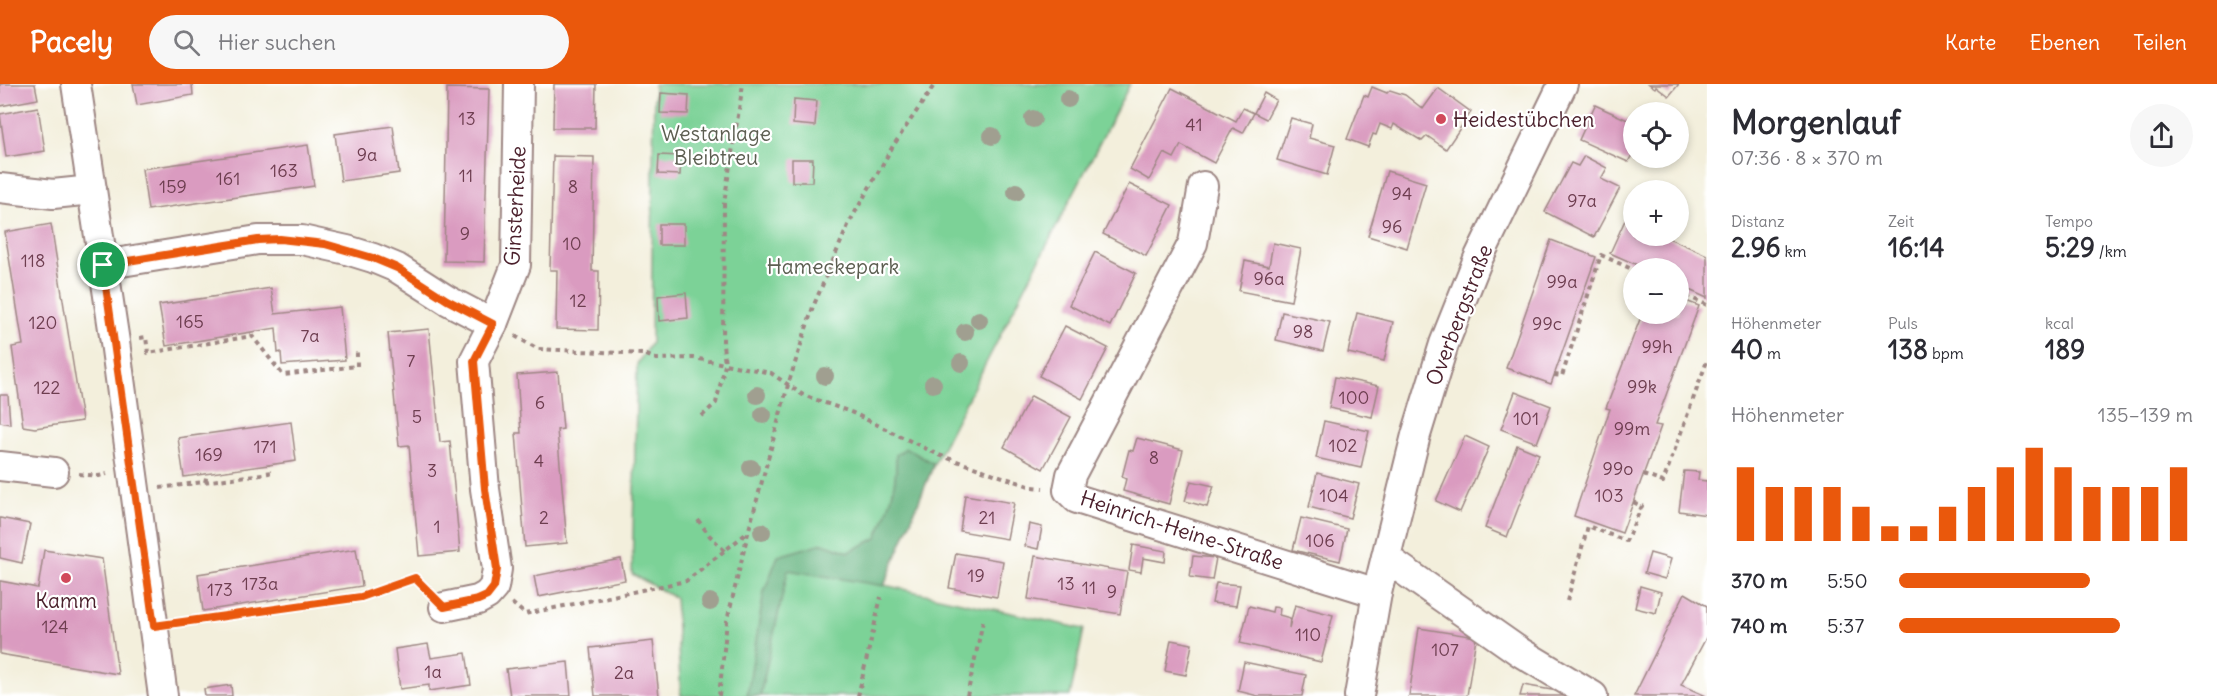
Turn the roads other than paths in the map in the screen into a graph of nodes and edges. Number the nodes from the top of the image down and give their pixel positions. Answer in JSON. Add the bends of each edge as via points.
{"nodes":[{"id":1,"x":76,"y":84,"type":"edge"},
{"id":2,"x":519,"y":84,"type":"edge"},
{"id":3,"x":1563,"y":84,"type":"edge"},
{"id":4,"x":1203,"y":186,"type":"dead end"},
{"id":5,"x":0,"y":188,"type":"edge"},
{"id":6,"x":92,"y":190,"type":"junction"},
{"id":7,"x":103,"y":265,"type":"junction"},
{"id":8,"x":493,"y":324,"type":"junction"},
{"id":9,"x":0,"y":466,"type":"edge"},
{"id":10,"x":54,"y":472,"type":"road end"},
{"id":11,"x":1386,"y":558,"type":"junction"},
{"id":12,"x":1377,"y":593,"type":"junction"},
{"id":13,"x":444,"y":607,"type":"road end"},
{"id":14,"x":163,"y":696,"type":"edge"},
{"id":15,"x":1359,"y":696,"type":"edge"},
{"id":16,"x":1593,"y":696,"type":"edge"}],
"edges":[{"from":1,"to":6,"type":"street"},
{"from":2,"to":8,"type":"street","name":"Ginsterheide","via":[[516,265]]},
{"from":3,"to":11,"type":"street","name":"Overbergstraße","via":[[1478,259],[1444,344],[1416,435]]},
{"from":4,"to":12,"type":"street","name":"Heinrich-Heine-Straße","via":[[1192,243],[1071,475],[1068,490],[1077,499]]},
{"from":5,"to":6,"type":"street","via":[[53,194]]},
{"from":6,"to":7,"type":"street"},
{"from":7,"to":8,"type":"street","via":[[258,240],[302,240],[347,250],[397,268]]},
{"from":7,"to":14,"type":"street"},
{"from":8,"to":13,"type":"street","name":"Ginsterheide","via":[[474,361],[485,489],[497,569],[494,587],[478,600]]},
{"from":9,"to":10,"type":"street"},
{"from":11,"to":12,"type":"street","name":"Overbergstraße"},
{"from":11,"to":16,"type":"street","via":[[1520,652]]},
{"from":12,"to":15,"type":"street","name":"Overbergstraße"}]}
